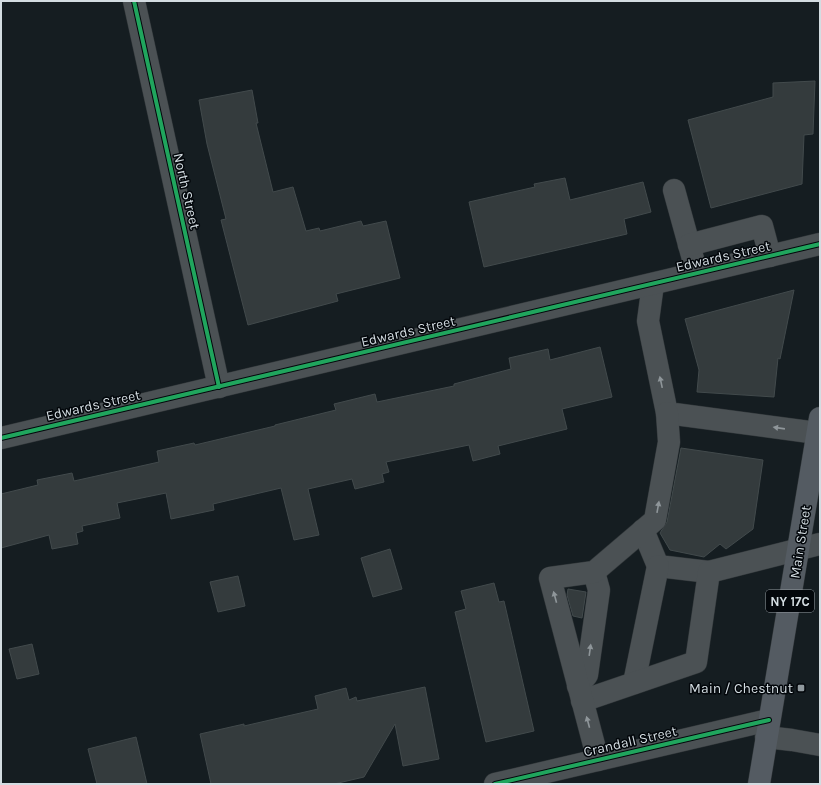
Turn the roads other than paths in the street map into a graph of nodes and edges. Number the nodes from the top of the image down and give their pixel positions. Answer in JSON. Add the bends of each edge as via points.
{"nodes":[{"id":1,"x":134,"y":1,"type":"edge"},
{"id":2,"x":674,"y":190,"type":"dead end"},
{"id":3,"x":820,"y":244,"type":"edge"},
{"id":4,"x":689,"y":245,"type":"junction"},
{"id":5,"x":770,"y":256,"type":"junction"},
{"id":6,"x":697,"y":273,"type":"junction"},
{"id":7,"x":653,"y":284,"type":"junction"},
{"id":8,"x":220,"y":387,"type":"junction"},
{"id":9,"x":667,"y":413,"type":"junction"},
{"id":10,"x":819,"y":426,"type":"edge"},
{"id":11,"x":1,"y":438,"type":"edge"},
{"id":12,"x":643,"y":530,"type":"junction"},
{"id":13,"x":820,"y":544,"type":"edge"},
{"id":14,"x":799,"y":550,"type":"junction"},
{"id":15,"x":658,"y":566,"type":"junction"},
{"id":16,"x":594,"y":572,"type":"junction"},
{"id":17,"x":709,"y":572,"type":"junction"},
{"id":18,"x":634,"y":683,"type":"junction"},
{"id":19,"x":580,"y":694,"type":"junction"},
{"id":20,"x":768,"y":728,"type":"junction"},
{"id":21,"x":820,"y":745,"type":"edge"},
{"id":22,"x":598,"y":760,"type":"junction"},
{"id":23,"x":495,"y":784,"type":"edge"},
{"id":24,"x":759,"y":784,"type":"edge"}],
"edges":[{"from":1,"to":8,"type":"street","name":"North Street"},
{"from":2,"to":4,"type":"street"},
{"from":3,"to":5,"type":"street","name":"Edwards Street"},
{"from":4,"to":5,"type":"street","via":[[762,226]]},
{"from":4,"to":6,"type":"street"},
{"from":5,"to":6,"type":"street","name":"Edwards Street"},
{"from":6,"to":7,"type":"street","name":"Edwards Street"},
{"from":7,"to":8,"type":"street","name":"Edwards Street"},
{"from":9,"to":7,"type":"street","one_way":true,"via":[[648,321]]},
{"from":8,"to":11,"type":"street","name":"Edwards Street"},
{"from":10,"to":9,"type":"street","one_way":true},
{"from":12,"to":9,"type":"street","one_way":true,"via":[[655,520],[669,442]]},
{"from":10,"to":14,"type":"main road","name":"Main Street","number":"NY 17C"},
{"from":12,"to":15,"type":"street"},
{"from":12,"to":16,"type":"street"},
{"from":13,"to":14,"type":"street"},
{"from":14,"to":17,"type":"street"},
{"from":14,"to":20,"type":"main road","name":"Main Street","number":"NY 17C"},
{"from":15,"to":17,"type":"street"},
{"from":15,"to":18,"type":"street"},
{"from":19,"to":16,"type":"street","one_way":true,"via":[[587,675],[598,590]]},
{"from":19,"to":16,"type":"street","one_way":true,"via":[[550,578]]},
{"from":17,"to":18,"type":"street","via":[[696,662]]},
{"from":18,"to":19,"type":"street"},
{"from":22,"to":19,"type":"street","one_way":true},
{"from":20,"to":21,"type":"street","name":"Crandall Street","via":[[792,740]]},
{"from":20,"to":22,"type":"street","name":"Crandall Street"},
{"from":20,"to":24,"type":"main road","name":"Main Street","number":"NY 17C"},
{"from":22,"to":23,"type":"street","name":"Crandall Street"}]}
